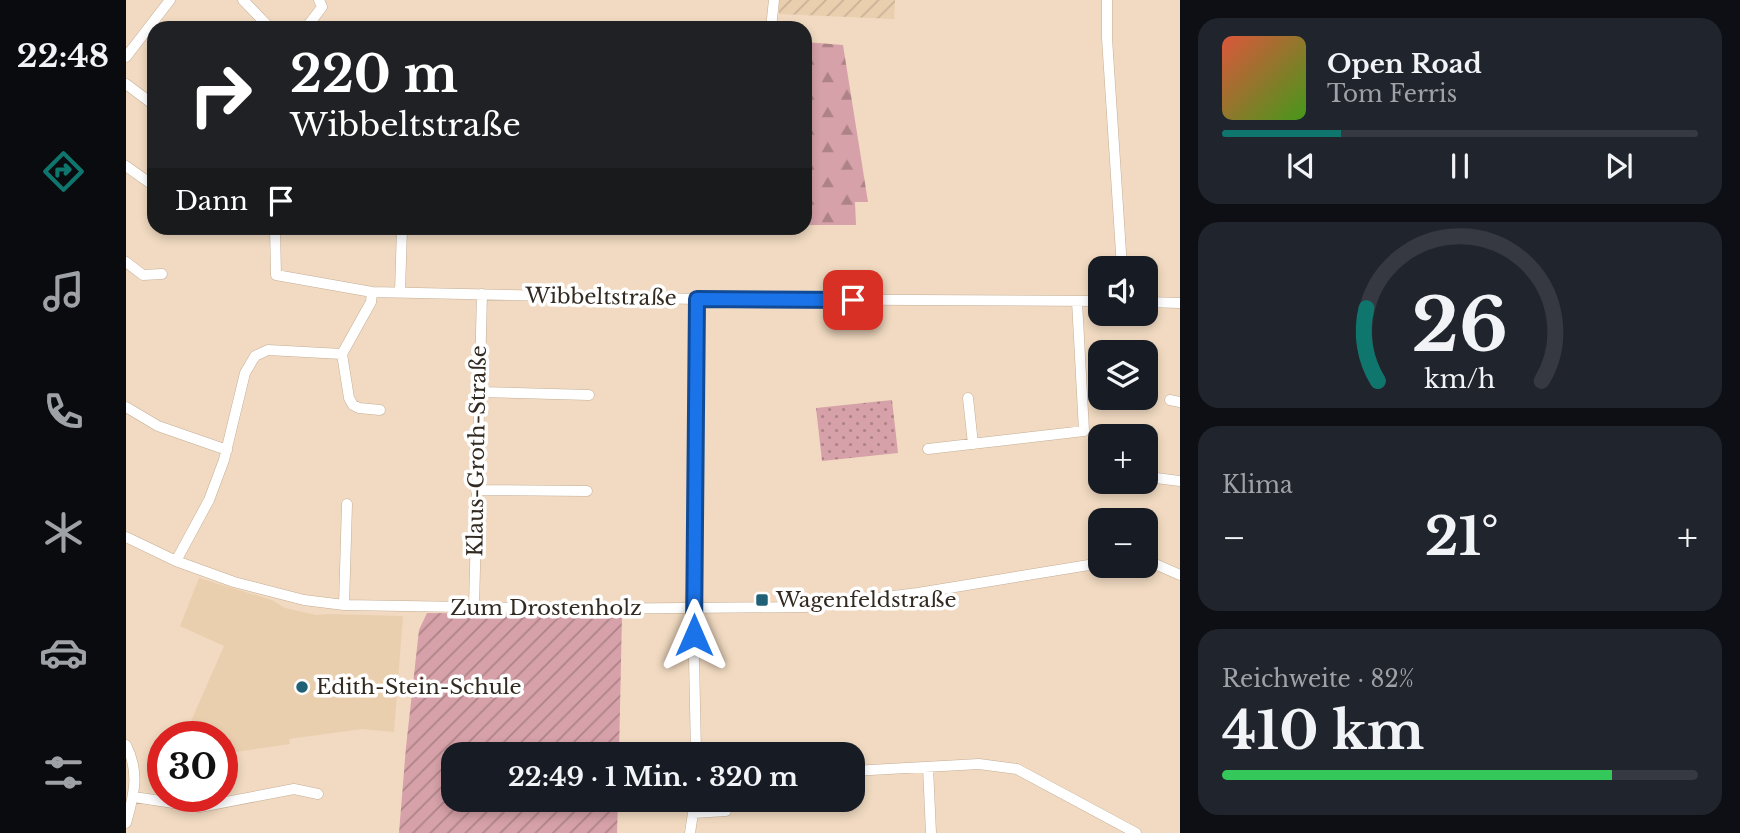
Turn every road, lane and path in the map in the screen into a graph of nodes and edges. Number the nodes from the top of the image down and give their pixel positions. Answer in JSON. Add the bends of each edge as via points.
{"nodes":[{"id":1,"x":170,"y":0,"type":"edge"},
{"id":2,"x":243,"y":0,"type":"edge"},
{"id":3,"x":319,"y":0,"type":"edge"},
{"id":4,"x":774,"y":0,"type":"edge"},
{"id":5,"x":1107,"y":0,"type":"edge"},
{"id":6,"x":154,"y":21,"type":"edge"},
{"id":7,"x":263,"y":21,"type":"edge"},
{"id":8,"x":311,"y":21,"type":"edge"},
{"id":9,"x":772,"y":21,"type":"edge"},
{"id":10,"x":147,"y":30,"type":"edge"},
{"id":11,"x":126,"y":57,"type":"edge"},
{"id":12,"x":126,"y":84,"type":"edge"},
{"id":13,"x":147,"y":100,"type":"edge"},
{"id":14,"x":126,"y":166,"type":"edge"},
{"id":15,"x":147,"y":181,"type":"edge"},
{"id":16,"x":275,"y":235,"type":"edge"},
{"id":17,"x":402,"y":235,"type":"edge"},
{"id":18,"x":1121,"y":256,"type":"edge"},
{"id":19,"x":126,"y":262,"type":"edge"},
{"id":20,"x":162,"y":275,"type":"dead end"},
{"id":21,"x":372,"y":292,"type":"junction"},
{"id":22,"x":400,"y":292,"type":"junction"},
{"id":23,"x":482,"y":294,"type":"junction"},
{"id":24,"x":697,"y":299,"type":"junction"},
{"id":25,"x":1077,"y":301,"type":"junction"},
{"id":26,"x":1088,"y":301,"type":"edge"},
{"id":27,"x":1158,"y":302,"type":"edge"},
{"id":28,"x":1180,"y":303,"type":"edge"},
{"id":29,"x":342,"y":354,"type":"junction"},
{"id":30,"x":478,"y":392,"type":"junction"},
{"id":31,"x":589,"y":395,"type":"dead end"},
{"id":32,"x":968,"y":398,"type":"dead end"},
{"id":33,"x":126,"y":407,"type":"edge"},
{"id":34,"x":380,"y":410,"type":"dead end"},
{"id":35,"x":973,"y":444,"type":"junction"},
{"id":36,"x":928,"y":449,"type":"dead end"},
{"id":37,"x":227,"y":450,"type":"junction"},
{"id":38,"x":1158,"y":478,"type":"edge"},
{"id":39,"x":1180,"y":481,"type":"edge"},
{"id":40,"x":476,"y":490,"type":"junction"},
{"id":41,"x":587,"y":491,"type":"dead end"},
{"id":42,"x":347,"y":504,"type":"dead end"},
{"id":43,"x":126,"y":537,"type":"edge"},
{"id":44,"x":176,"y":561,"type":"junction"},
{"id":45,"x":1088,"y":565,"type":"edge"},
{"id":46,"x":1158,"y":565,"type":"edge"},
{"id":47,"x":1180,"y":575,"type":"edge"},
{"id":48,"x":344,"y":605,"type":"junction"},
{"id":49,"x":474,"y":607,"type":"junction"},
{"id":50,"x":694,"y":608,"type":"junction"},
{"id":51,"x":696,"y":742,"type":"edge"},
{"id":52,"x":126,"y":745,"type":"edge"},
{"id":53,"x":928,"y":767,"type":"junction"},
{"id":54,"x":865,"y":770,"type":"edge"},
{"id":55,"x":318,"y":794,"type":"dead end"},
{"id":56,"x":134,"y":797,"type":"junction"},
{"id":57,"x":710,"y":812,"type":"edge"},
{"id":58,"x":693,"y":813,"type":"joint"},
{"id":59,"x":126,"y":823,"type":"edge"},
{"id":60,"x":690,"y":833,"type":"edge"},
{"id":61,"x":931,"y":833,"type":"edge"},
{"id":62,"x":1136,"y":833,"type":"edge"}],
"edges":[{"from":1,"to":6,"type":"street"},
{"from":2,"to":7,"type":"street"},
{"from":3,"to":8,"type":"street","via":[[322,7]]},
{"from":4,"to":9,"type":"street"},
{"from":5,"to":18,"type":"street"},
{"from":10,"to":11,"type":"street"},
{"from":12,"to":13,"type":"street"},
{"from":14,"to":15,"type":"street"},
{"from":16,"to":21,"type":"street","name":"Wibbeltstraße","via":[[276,275]]},
{"from":17,"to":22,"type":"street"},
{"from":19,"to":20,"type":"street","via":[[143,275]]},
{"from":21,"to":22,"type":"street","name":"Wibbeltstraße"},
{"from":21,"to":29,"type":"street"},
{"from":22,"to":23,"type":"street","name":"Wibbeltstraße"},
{"from":23,"to":24,"type":"street","name":"Wibbeltstraße"},
{"from":23,"to":30,"type":"street","name":"Klaus-Groth-Straße"},
{"from":24,"to":25,"type":"street","name":"Wibbeltstraße"},
{"from":24,"to":50,"type":"street"},
{"from":25,"to":26,"type":"street","name":"Wibbeltstraße"},
{"from":25,"to":35,"type":"street","via":[[1084,431]]},
{"from":27,"to":28,"type":"street"},
{"from":29,"to":34,"type":"street","via":[[353,405]]},
{"from":29,"to":37,"type":"street","via":[[268,350],[254,356]]},
{"from":30,"to":31,"type":"street"},
{"from":30,"to":40,"type":"street","name":"Klaus-Groth-Straße"},
{"from":32,"to":35,"type":"street"},
{"from":33,"to":37,"type":"street","via":[[158,426]]},
{"from":35,"to":36,"type":"street"},
{"from":37,"to":44,"type":"street","via":[[209,500]]},
{"from":38,"to":39,"type":"street"},
{"from":40,"to":41,"type":"street"},
{"from":40,"to":49,"type":"street","name":"Klaus-Groth-Straße"},
{"from":42,"to":48,"type":"street"},
{"from":43,"to":44,"type":"street","name":"Zum Drostenholz"},
{"from":44,"to":48,"type":"street","name":"Zum Drostenholz","via":[[234,582]]},
{"from":45,"to":50,"type":"street","name":"Zum Drostenholz","via":[[835,605]]},
{"from":46,"to":47,"type":"street"},
{"from":48,"to":49,"type":"street","name":"Zum Drostenholz"},
{"from":49,"to":50,"type":"street","name":"Zum Drostenholz"},
{"from":50,"to":51,"type":"street"},
{"from":52,"to":56,"type":"street","via":[[136,772]]},
{"from":53,"to":54,"type":"street"},
{"from":53,"to":61,"type":"street"},
{"from":53,"to":62,"type":"street","via":[[979,764],[1017,769]]},
{"from":55,"to":56,"type":"street","via":[[294,789],[200,807]]},
{"from":56,"to":59,"type":"street"},
{"from":57,"to":58,"type":"street"},
{"from":58,"to":60,"type":"street"}]}
